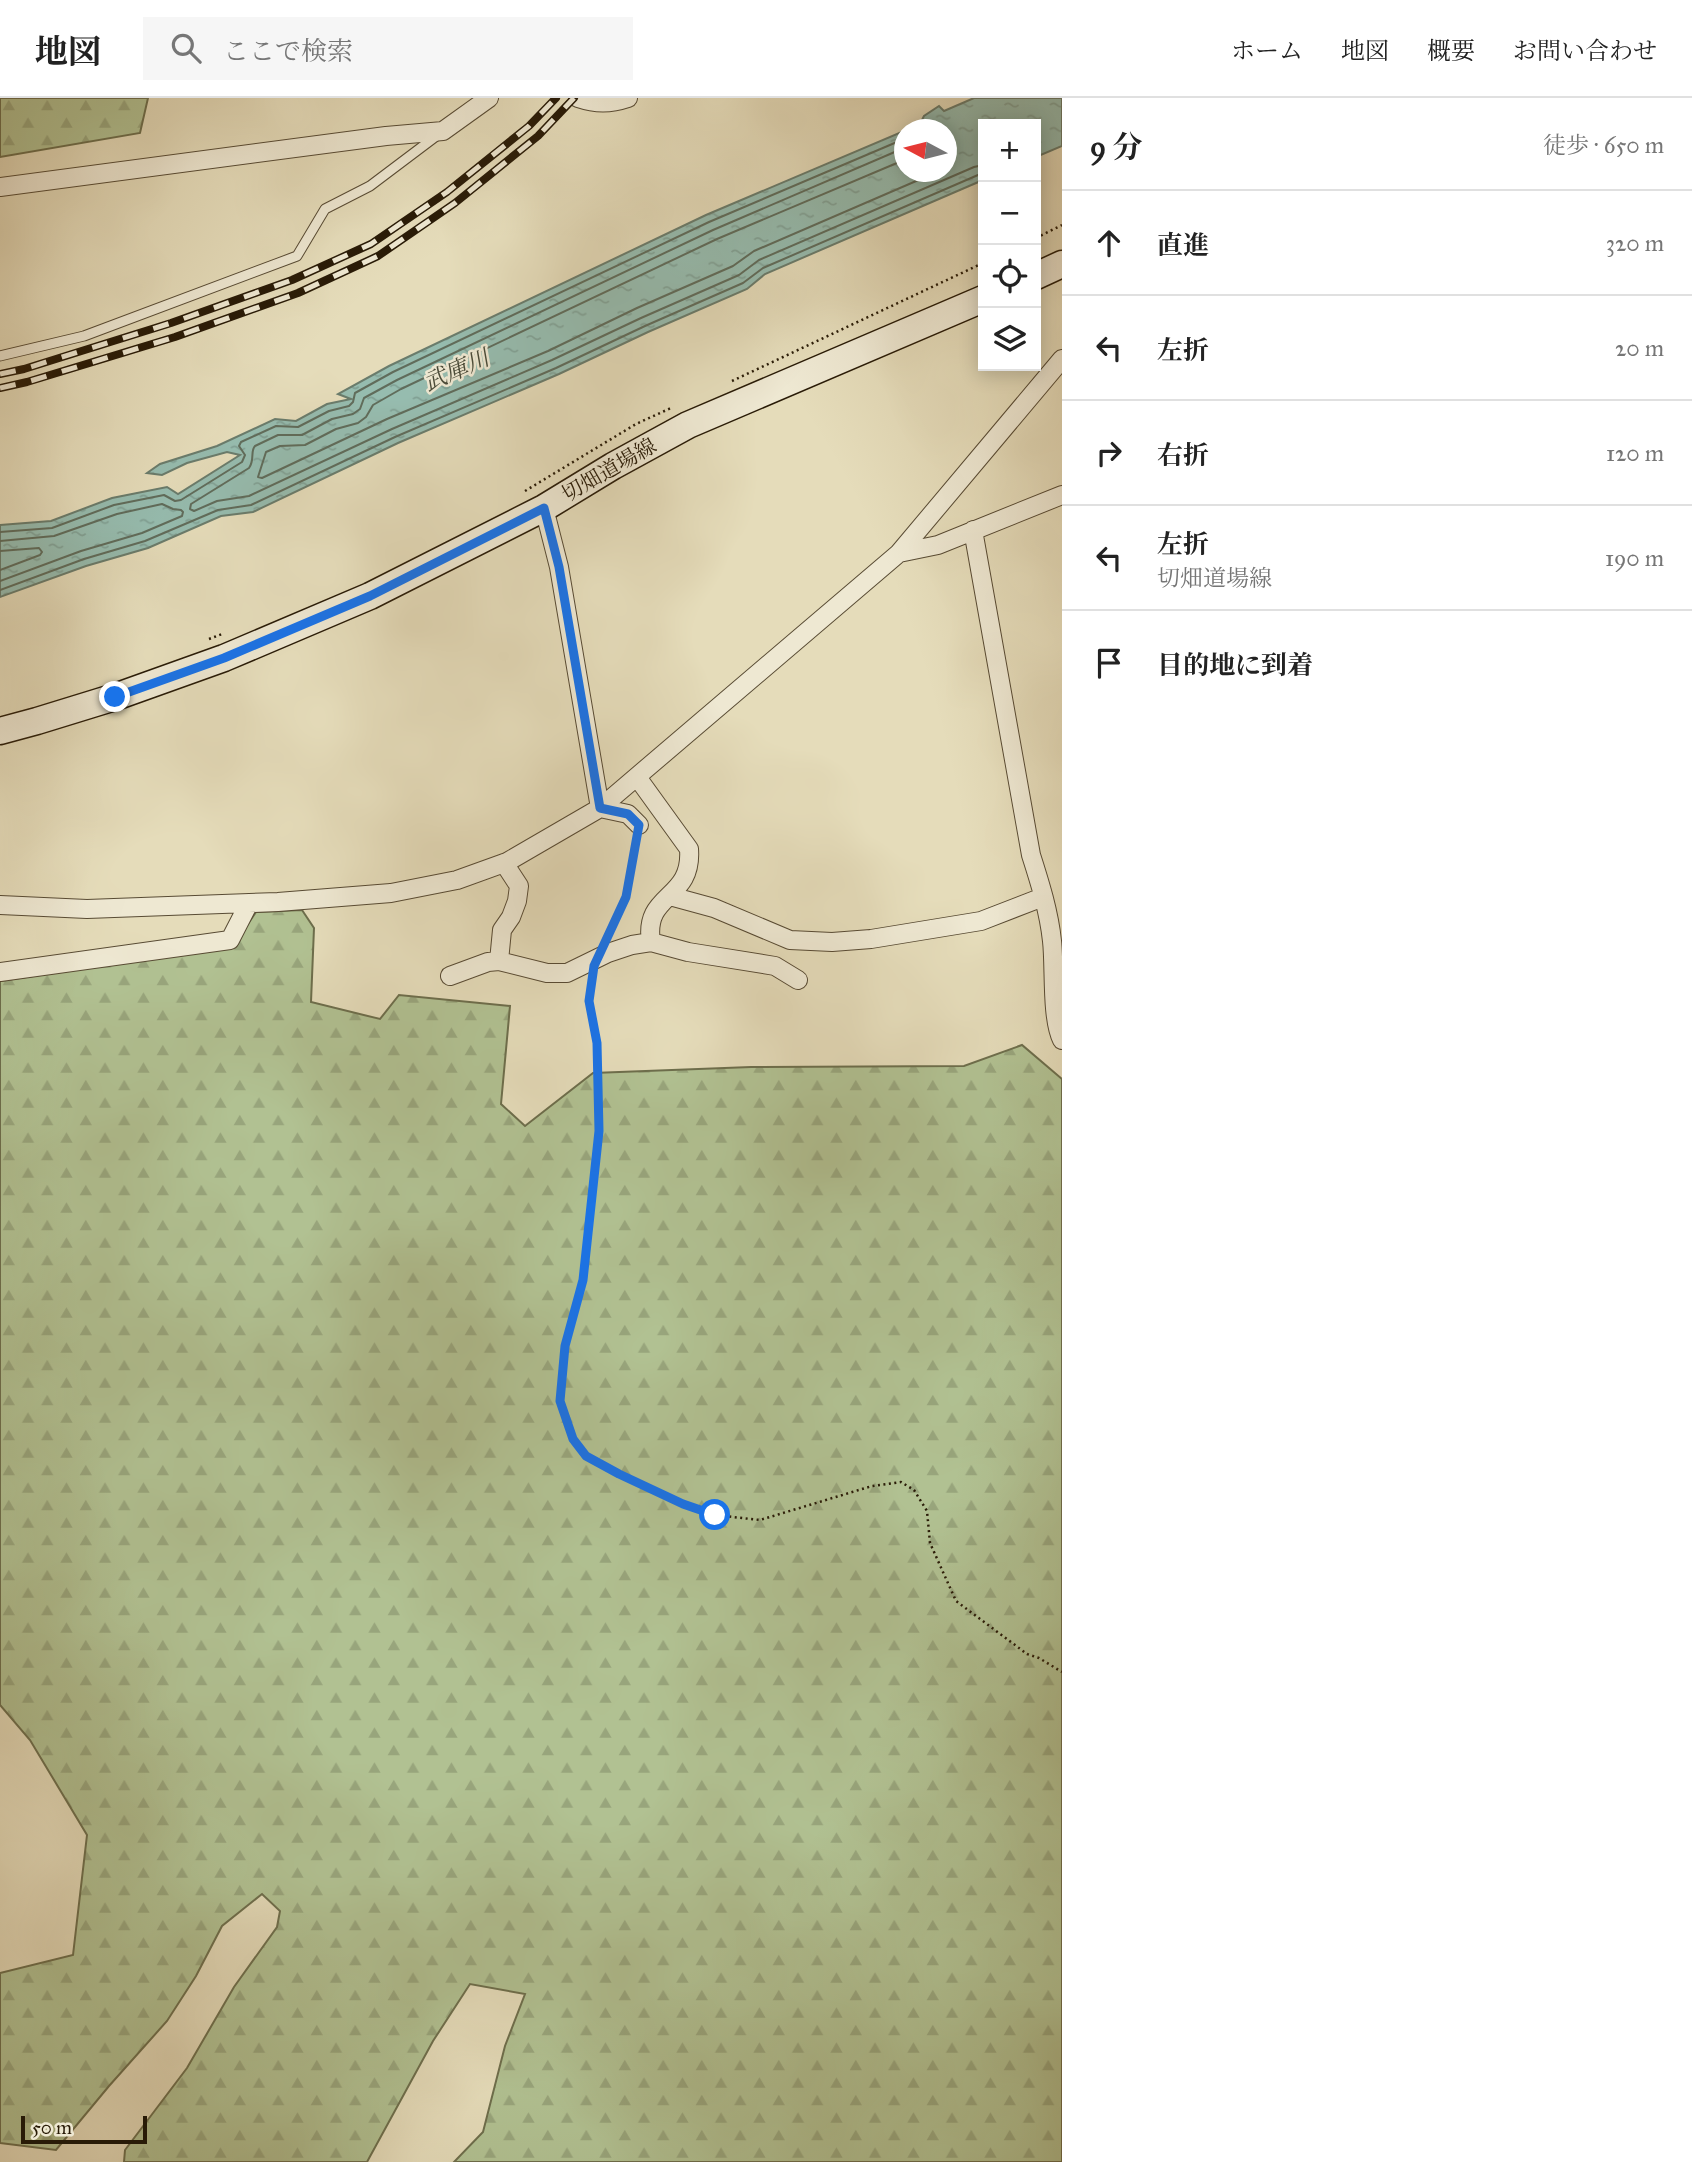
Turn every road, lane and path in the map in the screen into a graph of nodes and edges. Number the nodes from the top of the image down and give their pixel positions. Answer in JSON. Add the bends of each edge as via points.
{"nodes":[{"id":1,"x":489,"y":98,"type":"edge"},
{"id":2,"x":578,"y":98,"type":"edge"},
{"id":3,"x":628,"y":98,"type":"edge"},
{"id":4,"x":443,"y":131,"type":"junction"},
{"id":5,"x":0,"y":187,"type":"edge"},
{"id":6,"x":1062,"y":225,"type":"edge"},
{"id":7,"x":1041,"y":236,"type":"edge"},
{"id":8,"x":978,"y":264,"type":"edge"},
{"id":9,"x":1062,"y":264,"type":"edge"},
{"id":10,"x":1041,"y":274,"type":"edge"},
{"id":11,"x":978,"y":301,"type":"edge"},
{"id":12,"x":0,"y":356,"type":"edge"},
{"id":13,"x":1062,"y":359,"type":"edge"},
{"id":14,"x":722,"y":386,"type":"dead end"},
{"id":15,"x":673,"y":407,"type":"dead end"},
{"id":16,"x":1062,"y":495,"type":"edge"},
{"id":17,"x":518,"y":496,"type":"dead end"},
{"id":18,"x":544,"y":508,"type":"junction"},
{"id":19,"x":974,"y":530,"type":"junction"},
{"id":20,"x":899,"y":553,"type":"junction"},
{"id":21,"x":221,"y":634,"type":"dead end"},
{"id":22,"x":209,"y":639,"type":"dead end"},
{"id":23,"x":0,"y":731,"type":"edge"},
{"id":24,"x":637,"y":777,"type":"junction"},
{"id":25,"x":600,"y":808,"type":"junction"},
{"id":26,"x":639,"y":825,"type":"joint"},
{"id":27,"x":504,"y":863,"type":"junction"},
{"id":28,"x":670,"y":897,"type":"junction"},
{"id":29,"x":1044,"y":897,"type":"junction"},
{"id":30,"x":249,"y":903,"type":"junction"},
{"id":31,"x":0,"y":905,"type":"edge"},
{"id":32,"x":1057,"y":938,"type":"edge"},
{"id":33,"x":651,"y":942,"type":"junction"},
{"id":34,"x":604,"y":943,"type":"dead end"},
{"id":35,"x":499,"y":961,"type":"junction"},
{"id":36,"x":0,"y":972,"type":"edge"},
{"id":37,"x":450,"y":976,"type":"dead end"},
{"id":38,"x":592,"y":978,"type":"dead end"},
{"id":39,"x":798,"y":980,"type":"dead end"},
{"id":40,"x":1062,"y":1040,"type":"edge"},
{"id":41,"x":1062,"y":1672,"type":"edge"}],
"edges":[{"from":1,"to":4,"type":"street"},
{"from":2,"to":3,"type":"street","via":[[612,103]]},
{"from":4,"to":5,"type":"street"},
{"from":4,"to":12,"type":"lane","via":[[370,186],[326,209],[297,256],[84,336]]},
{"from":6,"to":7,"type":"path"},
{"from":8,"to":14,"type":"path"},
{"from":9,"to":10,"type":"main road"},
{"from":11,"to":18,"type":"main road","name":"切畑道場線","via":[[688,425]]},
{"from":13,"to":20,"type":"street"},
{"from":15,"to":17,"type":"path","via":[[636,424]]},
{"from":16,"to":19,"type":"street"},
{"from":18,"to":23,"type":"main road","name":"切畑道場線","via":[[370,596],[224,658]]},
{"from":18,"to":25,"type":"street","via":[[559,567]]},
{"from":19,"to":20,"type":"street"},
{"from":19,"to":29,"type":"street","via":[[1031,855]]},
{"from":20,"to":24,"type":"street"},
{"from":21,"to":22,"type":"path"},
{"from":24,"to":25,"type":"street"},
{"from":24,"to":28,"type":"street","via":[[689,849],[685,878]]},
{"from":25,"to":26,"type":"street","via":[[628,814]]},
{"from":25,"to":27,"type":"street"},
{"from":26,"to":34,"type":"path","via":[[626,897]]},
{"from":27,"to":30,"type":"street","via":[[457,880],[391,893]]},
{"from":27,"to":35,"type":"street","via":[[519,886],[514,909],[502,930]]},
{"from":28,"to":29,"type":"street","via":[[714,908],[790,940],[832,942],[981,921]]},
{"from":28,"to":33,"type":"street","via":[[658,905],[651,918]]},
{"from":29,"to":32,"type":"street"},
{"from":30,"to":31,"type":"street","via":[[87,909]]},
{"from":30,"to":36,"type":"street","via":[[230,940]]},
{"from":32,"to":40,"type":"street","via":[[1056,1013]]},
{"from":33,"to":35,"type":"street","via":[[608,953],[567,973]]},
{"from":33,"to":39,"type":"street","via":[[775,966]]},
{"from":35,"to":37,"type":"street"},
{"from":38,"to":41,"type":"path","via":[[589,1001],[597,1043],[599,1131],[583,1280],[565,1346],[560,1401],[573,1439],[586,1456],[619,1474],[715,1515],[760,1520],[872,1486],[901,1482],[914,1490],[927,1511],[930,1542],[956,1601],[1027,1654]]}]}
